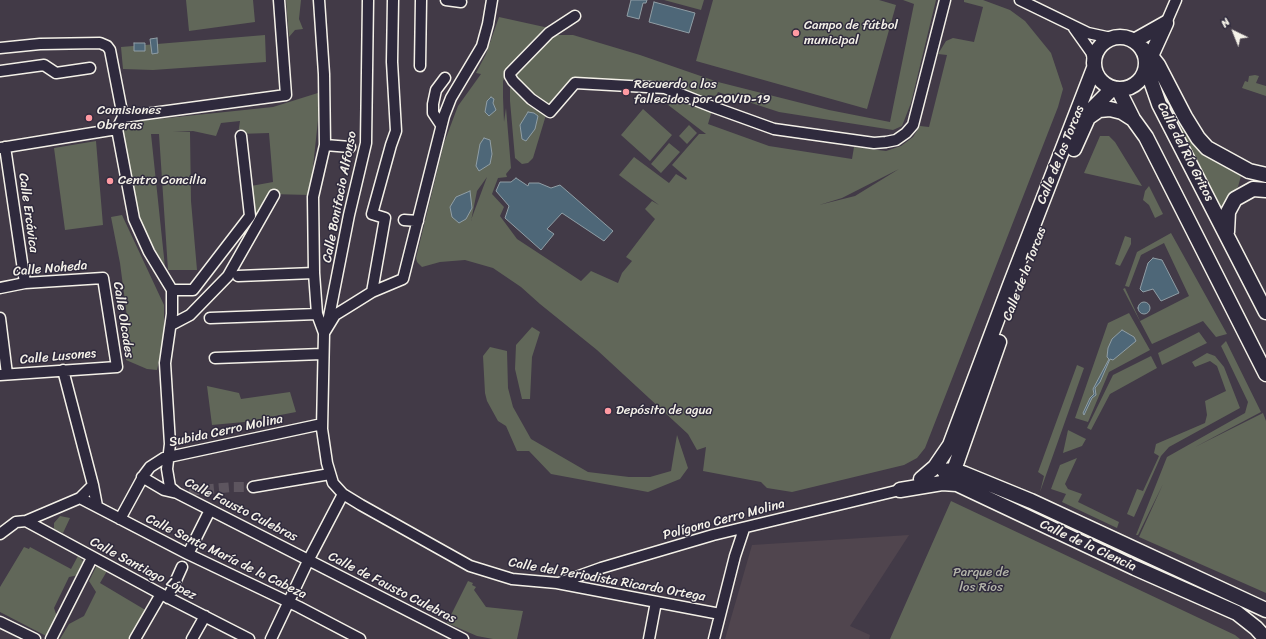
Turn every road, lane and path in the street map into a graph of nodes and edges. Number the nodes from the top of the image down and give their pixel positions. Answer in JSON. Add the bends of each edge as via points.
{"nodes":[{"id":1,"x":280,"y":0,"type":"edge"},
{"id":2,"x":319,"y":0,"type":"edge"},
{"id":3,"x":368,"y":0,"type":"edge"},
{"id":4,"x":392,"y":0,"type":"edge"},
{"id":5,"x":421,"y":0,"type":"edge"},
{"id":6,"x":446,"y":0,"type":"edge"},
{"id":7,"x":492,"y":0,"type":"edge"},
{"id":8,"x":945,"y":0,"type":"edge"},
{"id":9,"x":1020,"y":0,"type":"edge"},
{"id":10,"x":1176,"y":0,"type":"edge"},
{"id":11,"x":461,"y":2,"type":"dead end"},
{"id":12,"x":574,"y":16,"type":"dead end"},
{"id":13,"x":1166,"y":23,"type":"junction"},
{"id":14,"x":1073,"y":26,"type":"junction"},
{"id":15,"x":1111,"y":38,"type":"junction"},
{"id":16,"x":0,"y":48,"type":"edge"},
{"id":17,"x":1143,"y":53,"type":"junction"},
{"id":18,"x":1094,"y":64,"type":"junction"},
{"id":19,"x":420,"y":66,"type":"dead end"},
{"id":20,"x":90,"y":68,"type":"dead end"},
{"id":21,"x":0,"y":71,"type":"edge"},
{"id":22,"x":445,"y":78,"type":"dead end"},
{"id":23,"x":1116,"y":88,"type":"junction"},
{"id":24,"x":123,"y":117,"type":"junction"},
{"id":25,"x":1133,"y":119,"type":"junction"},
{"id":26,"x":1086,"y":120,"type":"junction"},
{"id":27,"x":441,"y":125,"type":"junction"},
{"id":28,"x":117,"y":129,"type":"junction"},
{"id":29,"x":241,"y":136,"type":"dead end"},
{"id":30,"x":325,"y":145,"type":"junction"},
{"id":31,"x":2,"y":147,"type":"edge"},
{"id":32,"x":350,"y":147,"type":"dead end"},
{"id":33,"x":1266,"y":175,"type":"edge"},
{"id":34,"x":1266,"y":190,"type":"edge"},
{"id":35,"x":274,"y":195,"type":"dead end"},
{"id":36,"x":404,"y":220,"type":"dead end"},
{"id":37,"x":418,"y":221,"type":"junction"},
{"id":38,"x":1227,"y":234,"type":"junction"},
{"id":39,"x":314,"y":272,"type":"junction"},
{"id":40,"x":238,"y":276,"type":"dead end"},
{"id":41,"x":103,"y":278,"type":"joint"},
{"id":42,"x":25,"y":283,"type":"junction"},
{"id":43,"x":0,"y":288,"type":"edge"},
{"id":44,"x":172,"y":290,"type":"junction"},
{"id":45,"x":372,"y":292,"type":"junction"},
{"id":46,"x":1266,"y":312,"type":"edge"},
{"id":47,"x":317,"y":314,"type":"junction"},
{"id":48,"x":0,"y":318,"type":"edge"},
{"id":49,"x":210,"y":318,"type":"dead end"},
{"id":50,"x":171,"y":325,"type":"junction"},
{"id":51,"x":326,"y":329,"type":"junction"},
{"id":52,"x":322,"y":354,"type":"junction"},
{"id":53,"x":215,"y":358,"type":"dead end"},
{"id":54,"x":118,"y":367,"type":"joint"},
{"id":55,"x":63,"y":370,"type":"junction"},
{"id":56,"x":1266,"y":374,"type":"edge"},
{"id":57,"x":4,"y":375,"type":"edge"},
{"id":58,"x":322,"y":424,"type":"junction"},
{"id":59,"x":948,"y":449,"type":"junction"},
{"id":60,"x":170,"y":456,"type":"junction"},
{"id":61,"x":330,"y":474,"type":"junction"},
{"id":62,"x":949,"y":477,"type":"junction"},
{"id":63,"x":142,"y":478,"type":"junction"},
{"id":64,"x":921,"y":479,"type":"junction"},
{"id":65,"x":93,"y":486,"type":"junction"},
{"id":66,"x":253,"y":487,"type":"tunnel mouth"},
{"id":67,"x":900,"y":490,"type":"junction"},
{"id":68,"x":183,"y":494,"type":"junction"},
{"id":69,"x":343,"y":494,"type":"junction"},
{"id":70,"x":80,"y":498,"type":"junction"},
{"id":71,"x":97,"y":506,"type":"junction"},
{"id":72,"x":210,"y":510,"type":"junction"},
{"id":73,"x":120,"y":519,"type":"junction"},
{"id":74,"x":26,"y":521,"type":"junction"},
{"id":75,"x":744,"y":529,"type":"junction"},
{"id":76,"x":0,"y":534,"type":"edge"},
{"id":77,"x":188,"y":554,"type":"junction"},
{"id":78,"x":92,"y":558,"type":"junction"},
{"id":79,"x":309,"y":559,"type":"junction"},
{"id":80,"x":182,"y":567,"type":"dead end"},
{"id":81,"x":557,"y":583,"type":"junction"},
{"id":82,"x":164,"y":596,"type":"junction"},
{"id":83,"x":288,"y":601,"type":"junction"},
{"id":84,"x":656,"y":602,"type":"junction"},
{"id":85,"x":1266,"y":610,"type":"edge"},
{"id":86,"x":720,"y":614,"type":"junction"},
{"id":87,"x":205,"y":616,"type":"junction"},
{"id":88,"x":0,"y":622,"type":"edge"},
{"id":89,"x":16,"y":635,"type":"edge"},
{"id":90,"x":35,"y":639,"type":"edge"},
{"id":91,"x":51,"y":639,"type":"edge"},
{"id":92,"x":136,"y":639,"type":"edge"},
{"id":93,"x":192,"y":639,"type":"edge"},
{"id":94,"x":249,"y":639,"type":"edge"},
{"id":95,"x":271,"y":639,"type":"edge"},
{"id":96,"x":360,"y":639,"type":"edge"},
{"id":97,"x":463,"y":639,"type":"edge"},
{"id":98,"x":649,"y":639,"type":"edge"},
{"id":99,"x":714,"y":639,"type":"edge"},
{"id":100,"x":1266,"y":639,"type":"edge"}],
"edges":[{"from":1,"to":24,"type":"street","via":[[286,95]]},
{"from":2,"to":30,"type":"street"},
{"from":3,"to":51,"type":"street","name":"Calle Bonifacio Alfonso","via":[[366,143]]},
{"from":4,"to":45,"type":"street","via":[[396,131],[372,214],[385,218]]},
{"from":5,"to":19,"type":"street"},
{"from":6,"to":11,"type":"street"},
{"from":7,"to":27,"type":"street","via":[[482,46],[451,98]]},
{"from":8,"to":12,"type":"street","via":[[913,125],[901,136],[886,142],[874,143],[774,129],[665,88],[575,83],[550,112],[517,86],[510,73],[549,33]]},
{"from":9,"to":14,"type":"street"},
{"from":10,"to":13,"type":"street"},
{"from":13,"to":17,"type":"street"},
{"from":13,"to":17,"type":"street"},
{"from":14,"to":15,"type":"street","via":[[1088,33]]},
{"from":14,"to":18,"type":"street","via":[[1091,52]]},
{"from":15,"to":17,"type":"street","via":[[1125,37]]},
{"from":15,"to":18,"type":"street","via":[[1099,47]]},
{"from":16,"to":24,"type":"street","via":[[40,44],[100,43],[107,46],[110,50]]},
{"from":17,"to":23,"type":"street","via":[[1142,78],[1134,85]]},
{"from":17,"to":33,"type":"street","via":[[1207,148],[1249,171]]},
{"from":17,"to":38,"type":"street","name":"Calle del Río Gritos","via":[[1159,104]]},
{"from":18,"to":23,"type":"street","via":[[1100,79],[1106,85]]},
{"from":18,"to":59,"type":"street","name":"Calle de las Torcas"},
{"from":20,"to":21,"type":"street","via":[[56,73],[44,65]]},
{"from":22,"to":27,"type":"street","via":[[436,90],[433,104],[434,113]]},
{"from":23,"to":25,"type":"street"},
{"from":23,"to":26,"type":"street","name":"Calle de la Torcas","via":[[1096,104]]},
{"from":24,"to":28,"type":"street"},
{"from":25,"to":26,"type":"street","via":[[1117,110],[1104,109]]},
{"from":25,"to":56,"type":"street","via":[[1146,137]]},
{"from":26,"to":62,"type":"street","name":"Calle de la Torcas","via":[[1019,288]]},
{"from":27,"to":37,"type":"street"},
{"from":28,"to":31,"type":"street"},
{"from":28,"to":44,"type":"street","via":[[134,219],[149,252]]},
{"from":29,"to":44,"type":"street","via":[[250,216],[193,290]]},
{"from":30,"to":32,"type":"street"},
{"from":30,"to":39,"type":"street","via":[[312,197]]},
{"from":31,"to":42,"type":"street","name":"Calle Ercávica"},
{"from":34,"to":38,"type":"street","via":[[1253,189],[1235,198],[1228,212]]},
{"from":35,"to":50,"type":"street","via":[[228,276],[190,315]]},
{"from":36,"to":37,"type":"street"},
{"from":37,"to":45,"type":"street","via":[[403,278]]},
{"from":38,"to":46,"type":"street","name":"Calle del Río Gritos"},
{"from":39,"to":40,"type":"street"},
{"from":39,"to":47,"type":"street"},
{"from":41,"to":42,"type":"street","name":"Calle Noheda"},
{"from":41,"to":54,"type":"street","name":"Calle Olcades"},
{"from":42,"to":43,"type":"street","name":"Calle Noheda"},
{"from":44,"to":50,"type":"street","name":"Calle Fausto Culebras"},
{"from":45,"to":51,"type":"street","via":[[335,315]]},
{"from":47,"to":49,"type":"street"},
{"from":47,"to":51,"type":"street"},
{"from":48,"to":57,"type":"street"},
{"from":50,"to":60,"type":"street","name":"Calle Fausto Culebras","via":[[165,363]]},
{"from":51,"to":52,"type":"street","name":"Calle Bonifacio Alfonso"},
{"from":52,"to":53,"type":"street"},
{"from":52,"to":58,"type":"street","name":"Calle del Periodista Ricardo Ortega"},
{"from":54,"to":55,"type":"street","name":"Calle Lusones"},
{"from":55,"to":57,"type":"street","name":"Calle Lusones"},
{"from":55,"to":65,"type":"street"},
{"from":58,"to":60,"type":"street","name":"Subida Cerro Molina"},
{"from":58,"to":61,"type":"street","name":"Calle del Periodista Ricardo Ortega"},
{"from":59,"to":62,"type":"street"},
{"from":59,"to":64,"type":"street","via":[[935,467]]},
{"from":60,"to":63,"type":"street","name":"Subida Cerro Molina","via":[[150,467]]},
{"from":60,"to":68,"type":"street","name":"Calle Fausto Culebras","via":[[167,469],[170,487]]},
{"from":61,"to":66,"type":"street"},
{"from":61,"to":69,"type":"street","name":"Calle del Periodista Ricardo Ortega","via":[[333,483]]},
{"from":62,"to":64,"type":"street"},
{"from":62,"to":67,"type":"street"},
{"from":62,"to":85,"type":"street","name":"Calle de la Ciencia","via":[[1031,501]]},
{"from":62,"to":100,"type":"street","name":"Calle de la Ciencia","via":[[1135,568],[1237,613]]},
{"from":63,"to":68,"type":"street","via":[[164,490]]},
{"from":63,"to":73,"type":"street","name":"Subida Cerro Molina"},
{"from":64,"to":67,"type":"street"},
{"from":65,"to":70,"type":"street"},
{"from":65,"to":71,"type":"street"},
{"from":67,"to":75,"type":"street","name":"Polígono Cerro Molina"},
{"from":68,"to":72,"type":"street","name":"Calle Fausto Culebras"},
{"from":69,"to":79,"type":"street"},
{"from":69,"to":81,"type":"street","name":"Calle del Periodista Ricardo Ortega","via":[[470,566],[512,579]]},
{"from":70,"to":71,"type":"street","name":"Calle Santa María de la Cabeza"},
{"from":70,"to":74,"type":"street"},
{"from":71,"to":73,"type":"street","name":"Calle Santa María de la Cabeza"},
{"from":72,"to":77,"type":"street"},
{"from":72,"to":79,"type":"street","name":"Calle Fausto Culebras"},
{"from":73,"to":77,"type":"street","name":"Calle Santa María de la Cabeza"},
{"from":74,"to":76,"type":"street","via":[[16,522]]},
{"from":74,"to":78,"type":"street","name":"Calle Santiago López"},
{"from":75,"to":81,"type":"street","name":"Polígono Cerro Molina","via":[[713,535]]},
{"from":75,"to":86,"type":"street"},
{"from":77,"to":83,"type":"street","name":"Calle Santa María de la Cabeza"},
{"from":78,"to":82,"type":"street","name":"Calle Santiago López"},
{"from":78,"to":91,"type":"street"},
{"from":79,"to":83,"type":"street"},
{"from":79,"to":97,"type":"street","name":"Calle de Fausto Culebras"},
{"from":80,"to":82,"type":"street"},
{"from":81,"to":84,"type":"street","name":"Calle del Periodista Ricardo Ortega"},
{"from":82,"to":87,"type":"street","name":"Calle Santiago López"},
{"from":82,"to":92,"type":"street"},
{"from":83,"to":95,"type":"street"},
{"from":83,"to":96,"type":"street","name":"Calle Santa María de la Cabeza"},
{"from":84,"to":86,"type":"street","name":"Calle del Periodista Ricardo Ortega"},
{"from":84,"to":98,"type":"street"},
{"from":86,"to":99,"type":"street"},
{"from":87,"to":93,"type":"street"},
{"from":87,"to":94,"type":"street","name":"Calle Santiago López"},
{"from":88,"to":89,"type":"street"},
{"from":89,"to":90,"type":"street"}]}
